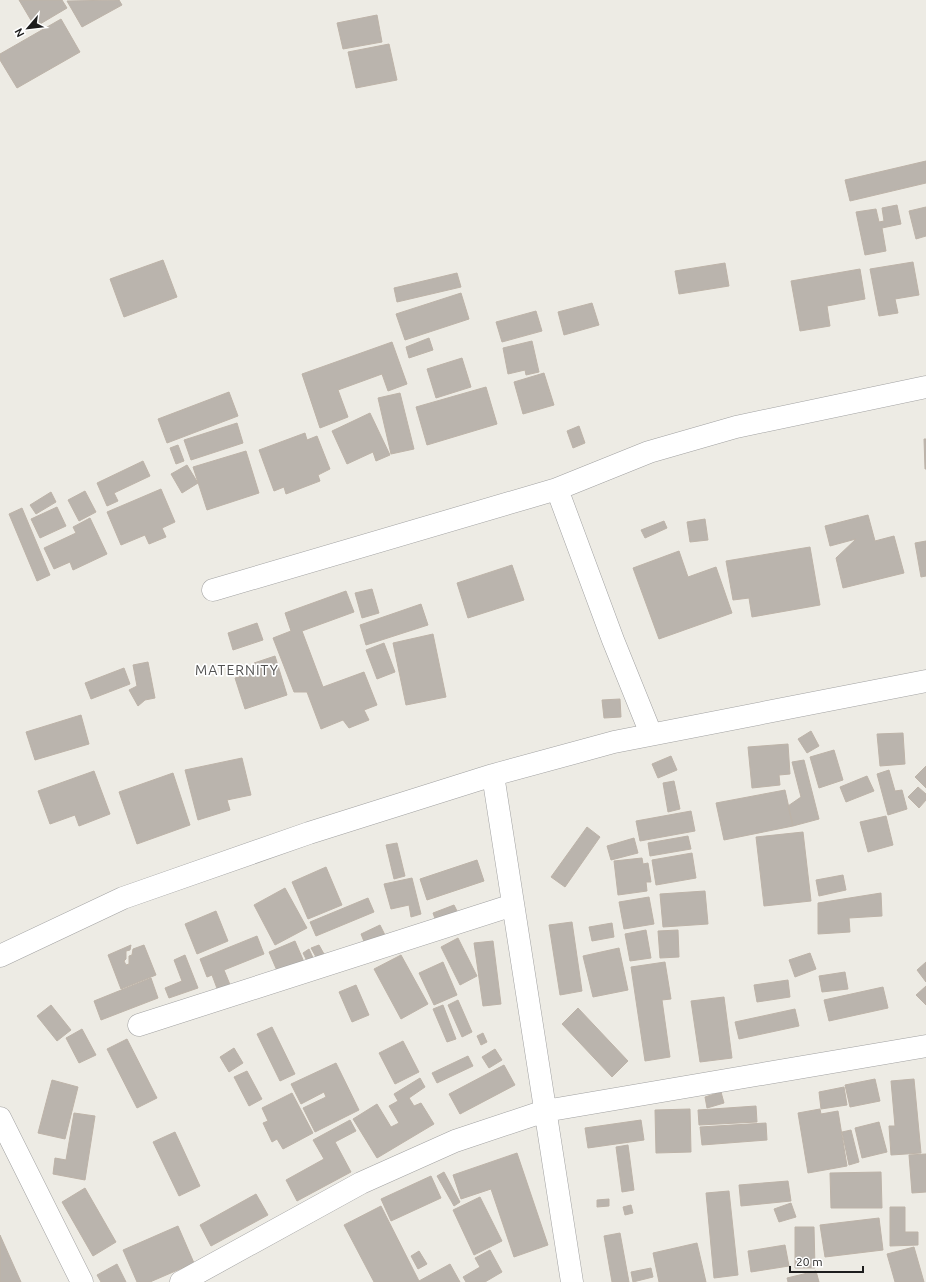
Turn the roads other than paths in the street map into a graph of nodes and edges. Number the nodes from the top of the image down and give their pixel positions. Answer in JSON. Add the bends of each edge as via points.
{"nodes":[{"id":1,"x":926,"y":387,"type":"edge"},
{"id":2,"x":557,"y":489,"type":"junction"},
{"id":3,"x":213,"y":590,"type":"dead end"},
{"id":4,"x":926,"y":681,"type":"edge"},
{"id":5,"x":651,"y":734,"type":"junction"},
{"id":6,"x":493,"y":775,"type":"junction"},
{"id":7,"x":513,"y":905,"type":"junction"},
{"id":8,"x":0,"y":956,"type":"edge"},
{"id":9,"x":138,"y":1025,"type":"dead end"},
{"id":10,"x":926,"y":1046,"type":"edge"},
{"id":11,"x":544,"y":1111,"type":"junction"},
{"id":12,"x":0,"y":1118,"type":"edge"},
{"id":13,"x":82,"y":1282,"type":"edge"},
{"id":14,"x":181,"y":1282,"type":"edge"},
{"id":15,"x":572,"y":1282,"type":"edge"}],
"edges":[{"from":1,"to":2,"type":"street","via":[[736,428],[650,452]]},
{"from":2,"to":3,"type":"street"},
{"from":2,"to":5,"type":"street"},
{"from":4,"to":5,"type":"street"},
{"from":5,"to":6,"type":"street"},
{"from":6,"to":7,"type":"street"},
{"from":6,"to":8,"type":"street","via":[[309,833],[123,898]]},
{"from":7,"to":9,"type":"street"},
{"from":7,"to":11,"type":"street"},
{"from":10,"to":11,"type":"street"},
{"from":11,"to":14,"type":"street","via":[[455,1141],[361,1183]]},
{"from":11,"to":15,"type":"street"},
{"from":12,"to":13,"type":"street"}]}
